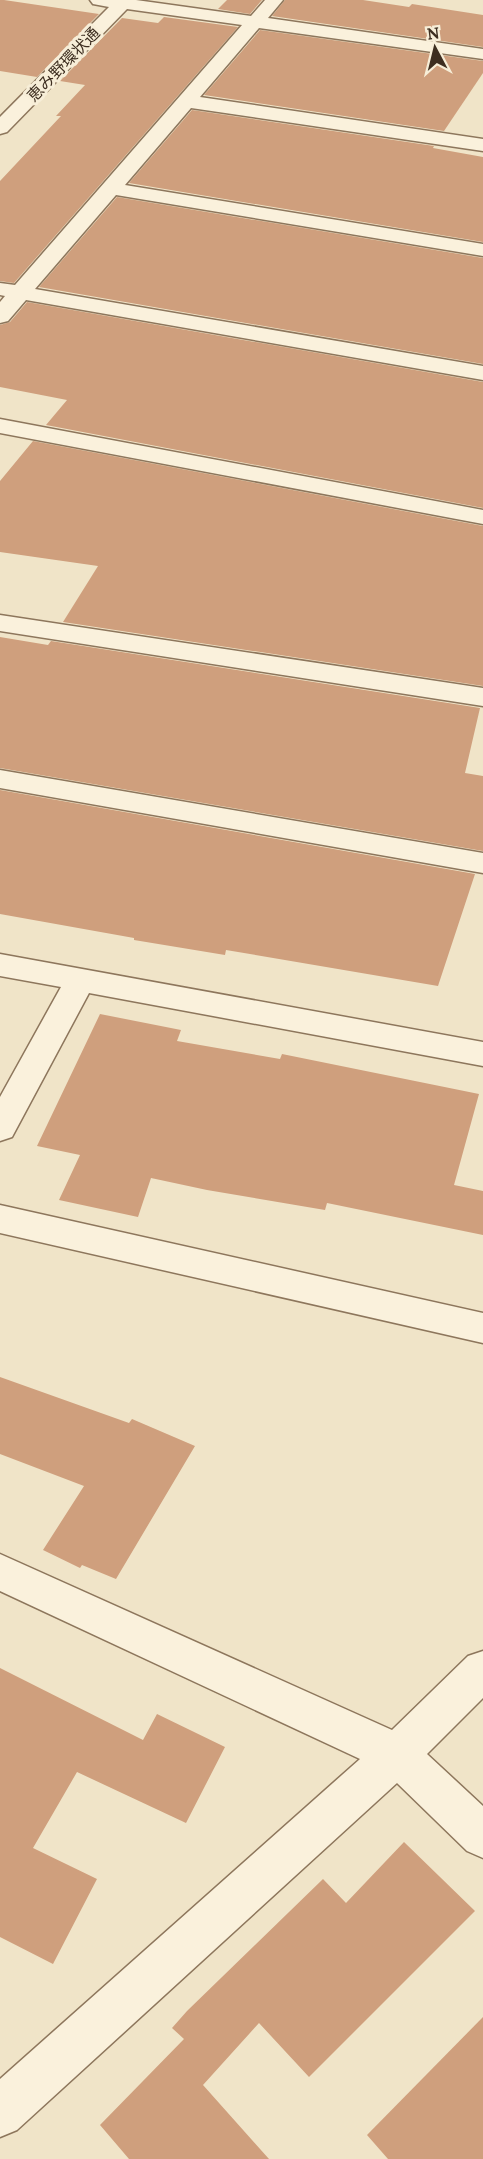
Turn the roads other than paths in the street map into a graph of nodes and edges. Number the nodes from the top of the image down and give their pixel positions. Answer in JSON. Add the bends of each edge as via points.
{"nodes":[{"id":1,"x":99,"y":0,"type":"edge"},
{"id":2,"x":274,"y":0,"type":"edge"},
{"id":3,"x":124,"y":2,"type":"edge"},
{"id":4,"x":254,"y":22,"type":"junction"},
{"id":5,"x":483,"y":54,"type":"edge"},
{"id":6,"x":185,"y":101,"type":"junction"},
{"id":7,"x":0,"y":128,"type":"edge"},
{"id":8,"x":483,"y":145,"type":"edge"},
{"id":9,"x":109,"y":188,"type":"junction"},
{"id":10,"x":483,"y":250,"type":"edge"},
{"id":11,"x":10,"y":291,"type":"edge"},
{"id":12,"x":0,"y":316,"type":"edge"},
{"id":13,"x":483,"y":373,"type":"edge"},
{"id":14,"x":0,"y":426,"type":"edge"},
{"id":15,"x":483,"y":518,"type":"edge"},
{"id":16,"x":0,"y":623,"type":"edge"},
{"id":17,"x":483,"y":697,"type":"edge"},
{"id":18,"x":0,"y":779,"type":"edge"},
{"id":19,"x":483,"y":863,"type":"edge"},
{"id":20,"x":0,"y":965,"type":"edge"},
{"id":21,"x":81,"y":979,"type":"junction"},
{"id":22,"x":483,"y":1054,"type":"edge"},
{"id":23,"x":0,"y":1128,"type":"edge"},
{"id":24,"x":0,"y":1219,"type":"edge"},
{"id":25,"x":483,"y":1328,"type":"edge"},
{"id":26,"x":0,"y":1572,"type":"edge"},
{"id":27,"x":483,"y":1670,"type":"edge"},
{"id":28,"x":398,"y":1754,"type":"junction"},
{"id":29,"x":483,"y":1836,"type":"edge"},
{"id":30,"x":8,"y":2092,"type":"edge"}],
"edges":[{"from":1,"to":3,"type":"street"},
{"from":2,"to":4,"type":"street"},
{"from":3,"to":4,"type":"street"},
{"from":3,"to":7,"type":"street","name":"恵み野環状通"},
{"from":4,"to":5,"type":"street"},
{"from":4,"to":6,"type":"street"},
{"from":6,"to":8,"type":"street"},
{"from":6,"to":9,"type":"street"},
{"from":9,"to":10,"type":"street"},
{"from":9,"to":11,"type":"street"},
{"from":11,"to":12,"type":"street"},
{"from":11,"to":13,"type":"street"},
{"from":14,"to":15,"type":"street"},
{"from":16,"to":17,"type":"street"},
{"from":18,"to":19,"type":"street"},
{"from":20,"to":21,"type":"street"},
{"from":21,"to":22,"type":"street"},
{"from":21,"to":23,"type":"street"},
{"from":24,"to":25,"type":"street"},
{"from":26,"to":28,"type":"street"},
{"from":27,"to":28,"type":"street"},
{"from":28,"to":29,"type":"street"},
{"from":28,"to":30,"type":"street"}]}
